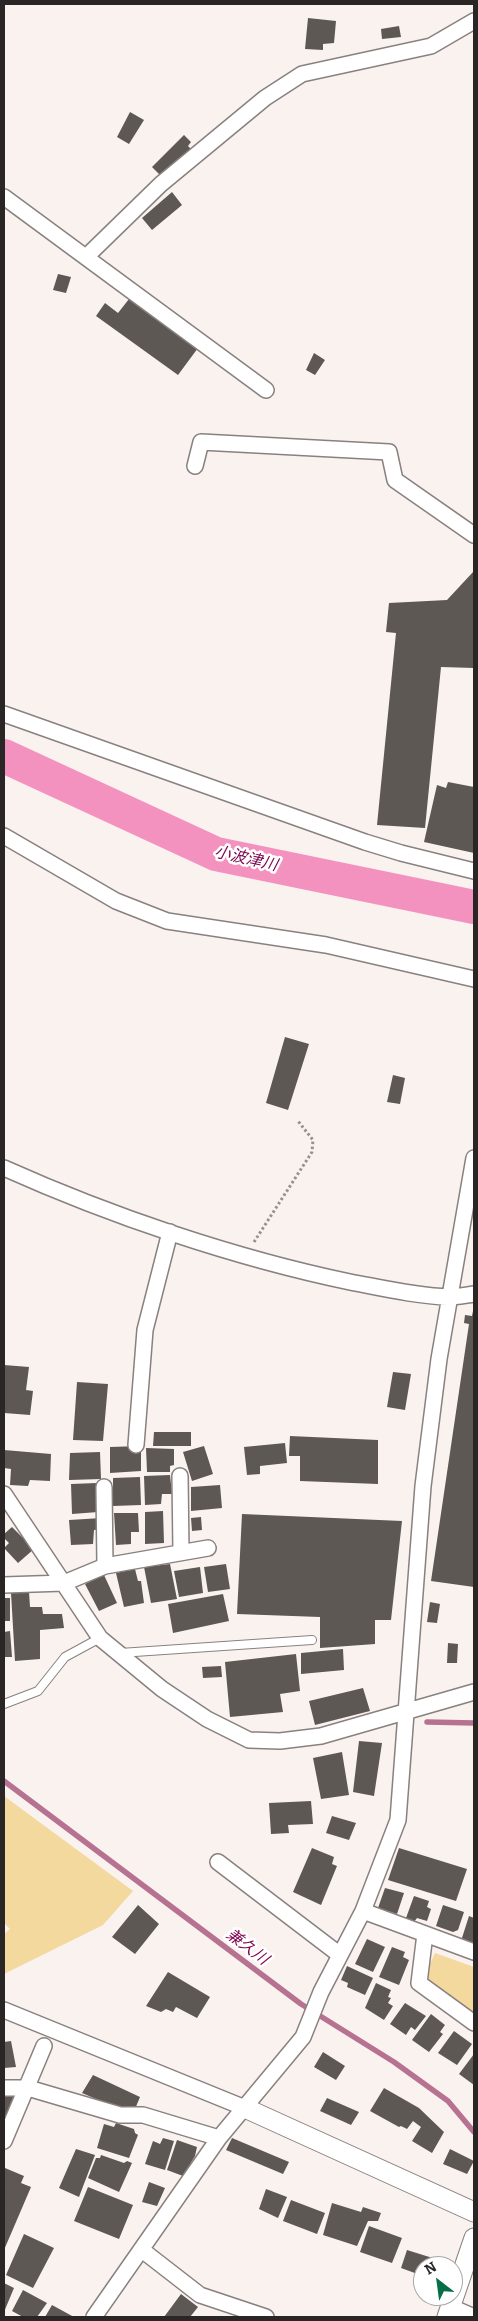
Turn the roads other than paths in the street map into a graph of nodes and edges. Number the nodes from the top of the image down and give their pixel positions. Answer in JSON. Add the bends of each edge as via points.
{"nodes":[{"id":1,"x":474,"y":21,"type":"edge"},
{"id":2,"x":4,"y":197,"type":"edge"},
{"id":3,"x":86,"y":257,"type":"junction"},
{"id":4,"x":266,"y":390,"type":"dead end"},
{"id":5,"x":195,"y":466,"type":"dead end"},
{"id":6,"x":474,"y":535,"type":"edge"},
{"id":7,"x":4,"y":714,"type":"edge"},
{"id":8,"x":4,"y":836,"type":"edge"},
{"id":9,"x":474,"y":871,"type":"edge"},
{"id":10,"x":474,"y":979,"type":"edge"},
{"id":11,"x":474,"y":1158,"type":"edge"},
{"id":12,"x":4,"y":1168,"type":"edge"},
{"id":13,"x":170,"y":1232,"type":"junction"},
{"id":14,"x":474,"y":1294,"type":"edge"},
{"id":15,"x":449,"y":1297,"type":"junction"},
{"id":16,"x":136,"y":1445,"type":"dead end"},
{"id":17,"x":180,"y":1476,"type":"dead end"},
{"id":18,"x":104,"y":1487,"type":"dead end"},
{"id":19,"x":4,"y":1494,"type":"edge"},
{"id":20,"x":208,"y":1548,"type":"dead end"},
{"id":21,"x":181,"y":1552,"type":"junction"},
{"id":22,"x":105,"y":1566,"type":"junction"},
{"id":23,"x":64,"y":1583,"type":"junction"},
{"id":24,"x":4,"y":1585,"type":"edge"},
{"id":25,"x":100,"y":1638,"type":"junction"},
{"id":26,"x":312,"y":1640,"type":"dead end"},
{"id":27,"x":118,"y":1653,"type":"junction"},
{"id":28,"x":474,"y":1692,"type":"edge"},
{"id":29,"x":4,"y":1704,"type":"edge"},
{"id":30,"x":404,"y":1714,"type":"junction"},
{"id":31,"x":218,"y":1862,"type":"dead end"},
{"id":32,"x":363,"y":1911,"type":"junction"},
{"id":33,"x":425,"y":1934,"type":"junction"},
{"id":34,"x":474,"y":1952,"type":"edge"},
{"id":35,"x":340,"y":1955,"type":"junction"},
{"id":36,"x":4,"y":2010,"type":"edge"},
{"id":37,"x":474,"y":2023,"type":"edge"},
{"id":38,"x":44,"y":2046,"type":"dead end"},
{"id":39,"x":4,"y":2088,"type":"edge"},
{"id":40,"x":28,"y":2088,"type":"junction"},
{"id":41,"x":246,"y":2108,"type":"junction"},
{"id":42,"x":219,"y":2138,"type":"junction"},
{"id":43,"x":4,"y":2141,"type":"edge"},
{"id":44,"x":474,"y":2212,"type":"edge"},
{"id":45,"x":474,"y":2238,"type":"edge"},
{"id":46,"x":142,"y":2250,"type":"junction"},
{"id":47,"x":449,"y":2312,"type":"edge"},
{"id":48,"x":94,"y":2317,"type":"edge"},
{"id":49,"x":266,"y":2317,"type":"edge"},
{"id":50,"x":474,"y":2317,"type":"edge"}],
"edges":[{"from":1,"to":3,"type":"street","via":[[431,46],[302,74],[264,98],[161,184]]},
{"from":2,"to":3,"type":"street"},
{"from":3,"to":4,"type":"street"},
{"from":5,"to":6,"type":"street","via":[[201,442],[389,452],[395,480]]},
{"from":7,"to":9,"type":"street","via":[[365,842]]},
{"from":8,"to":10,"type":"street","via":[[116,901],[167,920],[326,945]]},
{"from":11,"to":15,"type":"street"},
{"from":12,"to":13,"type":"street"},
{"from":13,"to":15,"type":"street","via":[[262,1262],[372,1286]]},
{"from":13,"to":16,"type":"street","via":[[145,1330]]},
{"from":14,"to":15,"type":"street"},
{"from":15,"to":30,"type":"street","via":[[422,1486]]},
{"from":17,"to":21,"type":"street"},
{"from":18,"to":22,"type":"street"},
{"from":19,"to":23,"type":"street"},
{"from":20,"to":21,"type":"street"},
{"from":21,"to":22,"type":"street"},
{"from":22,"to":23,"type":"street"},
{"from":23,"to":24,"type":"street"},
{"from":23,"to":25,"type":"street"},
{"from":25,"to":27,"type":"street"},
{"from":25,"to":29,"type":"lane","via":[[66,1657],[38,1691]]},
{"from":26,"to":27,"type":"lane"},
{"from":27,"to":30,"type":"street","via":[[162,1689],[207,1719],[250,1740],[280,1741],[321,1736]]},
{"from":28,"to":30,"type":"street"},
{"from":30,"to":32,"type":"street","via":[[398,1820]]},
{"from":31,"to":35,"type":"street"},
{"from":32,"to":33,"type":"street"},
{"from":32,"to":35,"type":"street"},
{"from":33,"to":34,"type":"street"},
{"from":33,"to":37,"type":"street","via":[[419,1983]]},
{"from":35,"to":41,"type":"street","via":[[303,2037]]},
{"from":36,"to":41,"type":"street"},
{"from":38,"to":40,"type":"street"},
{"from":39,"to":40,"type":"street"},
{"from":40,"to":42,"type":"street","via":[[120,2115],[143,2115]]},
{"from":40,"to":43,"type":"street"},
{"from":41,"to":42,"type":"street"},
{"from":41,"to":44,"type":"street"},
{"from":42,"to":46,"type":"street"},
{"from":45,"to":47,"type":"street"},
{"from":46,"to":48,"type":"street"},
{"from":46,"to":49,"type":"street","via":[[200,2295]]},
{"from":47,"to":50,"type":"street"}]}
